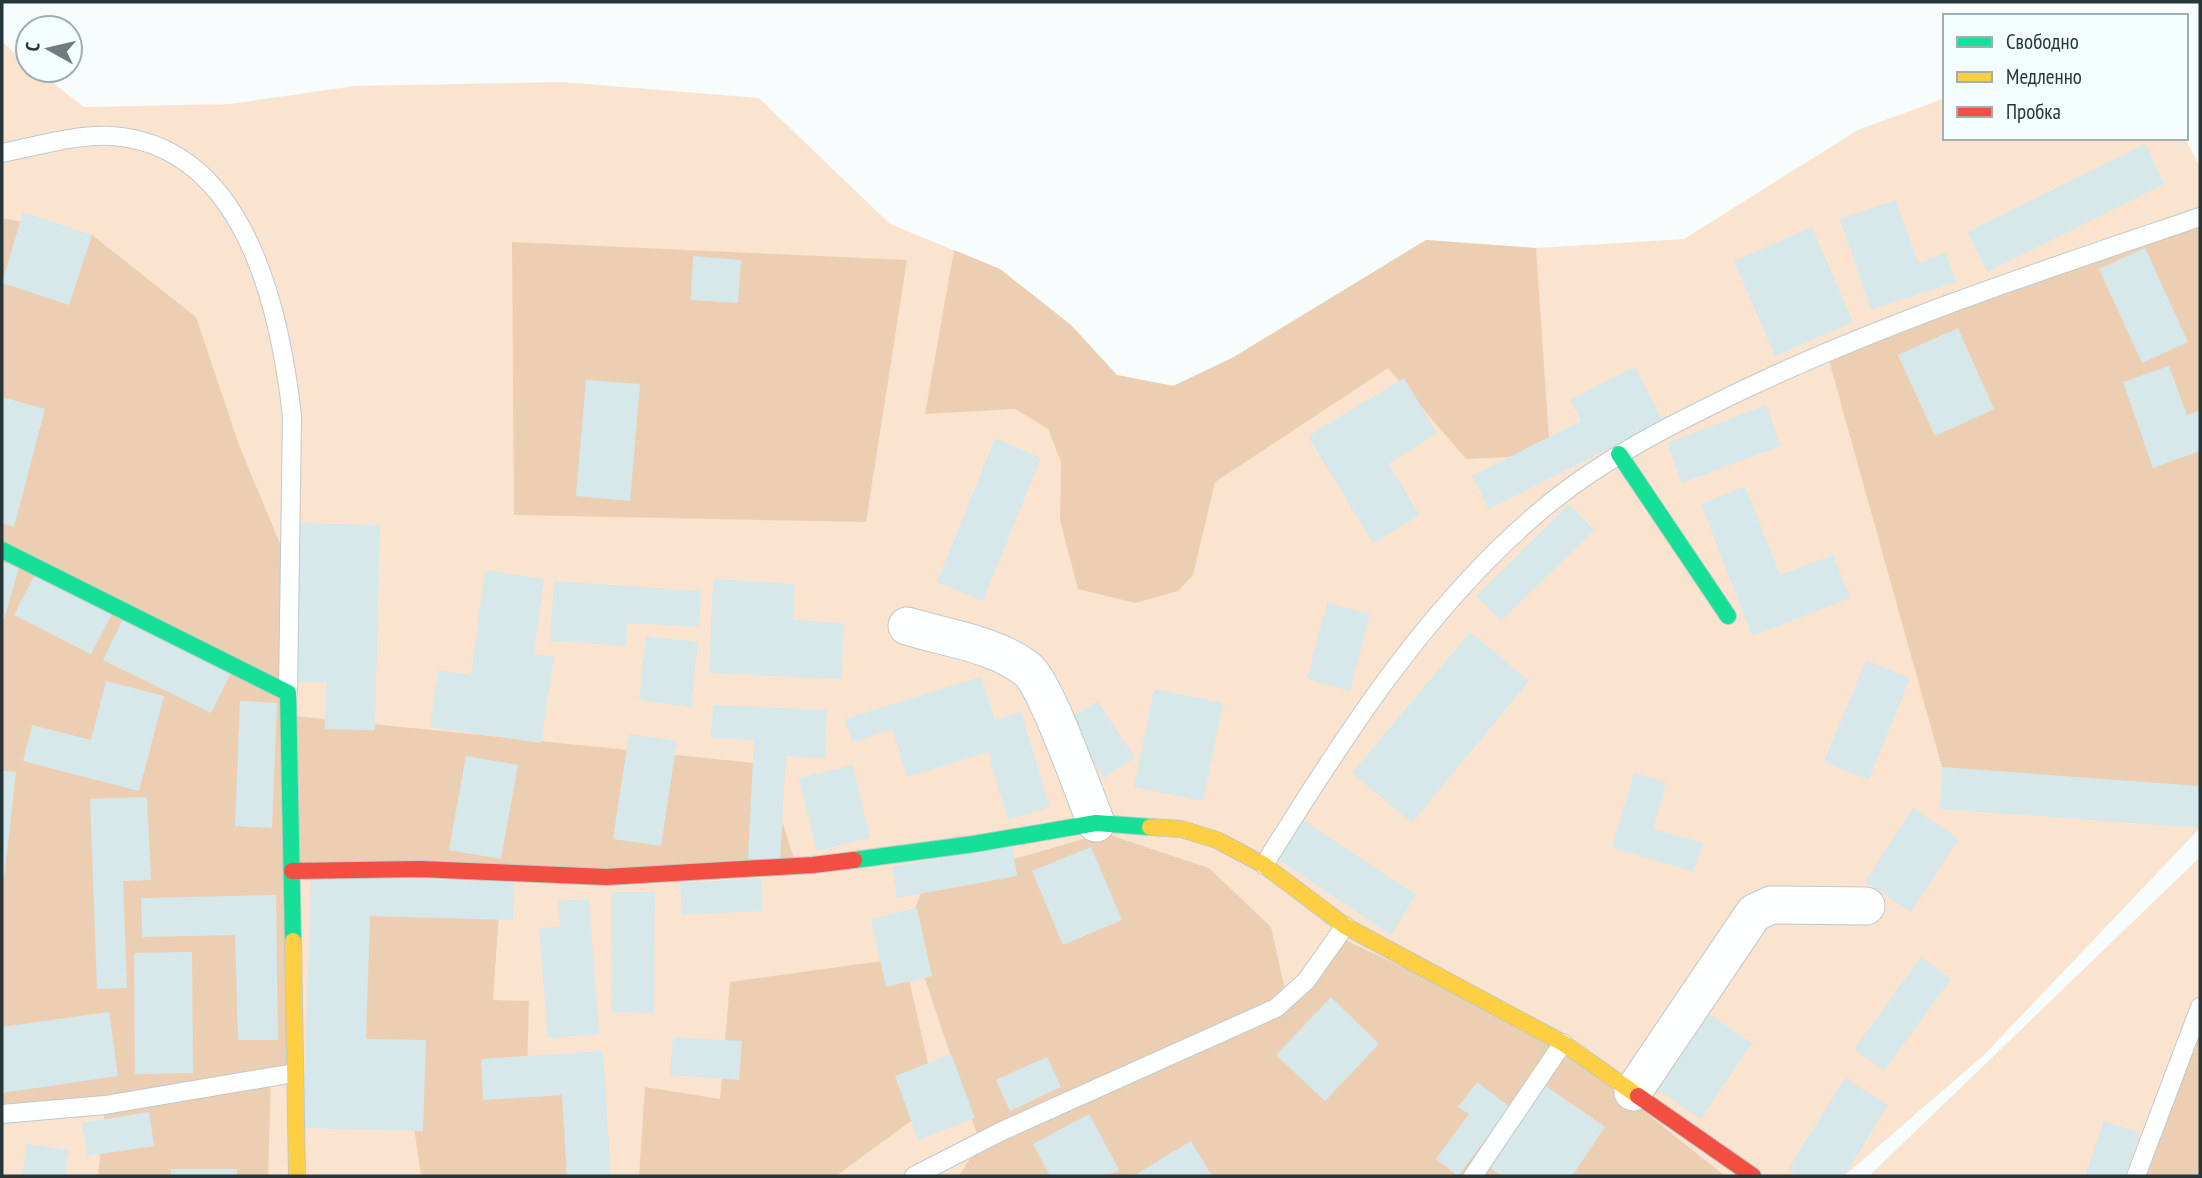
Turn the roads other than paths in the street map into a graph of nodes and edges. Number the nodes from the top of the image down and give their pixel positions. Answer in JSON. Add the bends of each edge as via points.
{"nodes":[{"id":1,"x":2,"y":153,"type":"edge"},
{"id":2,"x":2200,"y":217,"type":"edge"},
{"id":3,"x":1619,"y":454,"type":"junction"},
{"id":4,"x":2,"y":550,"type":"edge"},
{"id":5,"x":1728,"y":616,"type":"dead end"},
{"id":6,"x":907,"y":626,"type":"dead end"},
{"id":7,"x":288,"y":693,"type":"junction"},
{"id":8,"x":1096,"y":823,"type":"junction"},
{"id":9,"x":1264,"y":865,"type":"junction"},
{"id":10,"x":292,"y":870,"type":"junction"},
{"id":11,"x":1866,"y":906,"type":"dead end"},
{"id":12,"x":1345,"y":926,"type":"junction"},
{"id":13,"x":2200,"y":1007,"type":"edge"},
{"id":14,"x":1563,"y":1043,"type":"junction"},
{"id":15,"x":294,"y":1073,"type":"junction"},
{"id":16,"x":1633,"y":1092,"type":"junction"},
{"id":17,"x":2,"y":1114,"type":"edge"},
{"id":18,"x":297,"y":1176,"type":"edge"},
{"id":19,"x":914,"y":1176,"type":"edge"},
{"id":20,"x":1473,"y":1176,"type":"edge"},
{"id":21,"x":1753,"y":1176,"type":"edge"},
{"id":22,"x":2136,"y":1176,"type":"edge"}],
"edges":[{"from":1,"to":7,"type":"lane","via":[[88,136],[147,143],[181,158],[204,176],[239,222],[277,323],[292,416]]},
{"from":2,"to":3,"type":"lane","via":[[1854,341],[1704,409]]},
{"from":3,"to":5,"type":"street"},
{"from":3,"to":9,"type":"lane","via":[[1539,512],[1484,563],[1426,629],[1327,764]]},
{"from":4,"to":7,"type":"street"},
{"from":6,"to":8,"type":"street","via":[[1000,653],[1029,671],[1045,696]]},
{"from":7,"to":10,"type":"street"},
{"from":8,"to":9,"type":"street","via":[[1181,829],[1217,840]]},
{"from":8,"to":10,"type":"street","via":[[799,866],[606,877],[420,869]]},
{"from":9,"to":12,"type":"street"},
{"from":10,"to":15,"type":"street"},
{"from":11,"to":16,"type":"street","via":[[1771,905],[1754,913]]},
{"from":12,"to":14,"type":"street"},
{"from":12,"to":19,"type":"lane","via":[[1306,981],[1276,1008],[1002,1130]]},
{"from":13,"to":22,"type":"lane"},
{"from":14,"to":16,"type":"street"},
{"from":14,"to":20,"type":"lane"},
{"from":15,"to":17,"type":"lane","via":[[105,1105]]},
{"from":15,"to":18,"type":"street"},
{"from":16,"to":21,"type":"street"}]}
